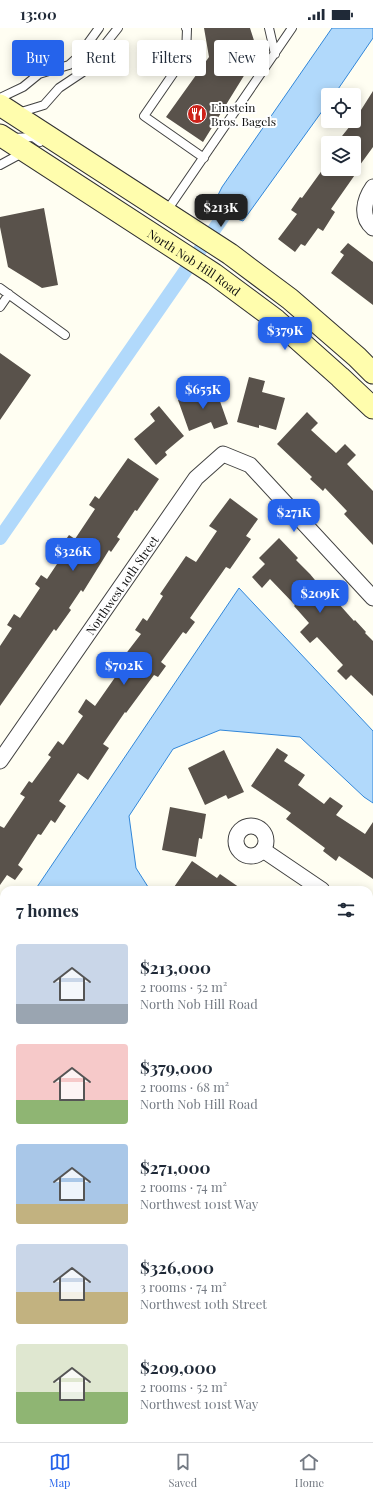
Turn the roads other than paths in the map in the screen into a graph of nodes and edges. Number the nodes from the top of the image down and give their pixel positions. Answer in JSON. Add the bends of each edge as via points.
{"nodes":[{"id":1,"x":99,"y":28,"type":"edge"},
{"id":2,"x":118,"y":28,"type":"edge"},
{"id":3,"x":186,"y":28,"type":"edge"},
{"id":4,"x":269,"y":28,"type":"edge"},
{"id":5,"x":292,"y":28,"type":"edge"},
{"id":6,"x":90,"y":40,"type":"edge"},
{"id":7,"x":109,"y":40,"type":"edge"},
{"id":8,"x":275,"y":54,"type":"junction"},
{"id":9,"x":72,"y":62,"type":"edge"},
{"id":10,"x":78,"y":76,"type":"edge"},
{"id":11,"x":0,"y":98,"type":"edge"},
{"id":12,"x":4,"y":125,"type":"edge"},
{"id":13,"x":46,"y":146,"type":"dead end"},
{"id":14,"x":24,"y":151,"type":"junction"},
{"id":15,"x":204,"y":158,"type":"junction"},
{"id":16,"x":0,"y":165,"type":"edge"},
{"id":17,"x":373,"y":187,"type":"edge"},
{"id":18,"x":144,"y":207,"type":"dead end"},
{"id":19,"x":166,"y":212,"type":"junction"},
{"id":20,"x":373,"y":228,"type":"edge"},
{"id":21,"x":0,"y":288,"type":"edge"},
{"id":22,"x":9,"y":294,"type":"junction"},
{"id":23,"x":0,"y":307,"type":"edge"},
{"id":24,"x":65,"y":335,"type":"dead end"},
{"id":25,"x":373,"y":373,"type":"edge"},
{"id":26,"x":373,"y":408,"type":"edge"},
{"id":27,"x":373,"y":598,"type":"edge"},
{"id":28,"x":0,"y":761,"type":"edge"},
{"id":29,"x":263,"y":850,"type":"dead end"},
{"id":30,"x":316,"y":886,"type":"edge"}],
"edges":[{"from":1,"to":6,"type":"lane"},
{"from":2,"to":7,"type":"lane"},
{"from":3,"to":15,"type":"lane","via":[[186,55],[144,116]]},
{"from":4,"to":8,"type":"lane"},
{"from":5,"to":8,"type":"lane"},
{"from":8,"to":15,"type":"lane"},
{"from":9,"to":11,"type":"lane","via":[[39,74],[23,87]]},
{"from":10,"to":12,"type":"lane","via":[[59,88],[44,105]]},
{"from":12,"to":13,"type":"lane","via":[[33,137]]},
{"from":12,"to":14,"type":"main road","name":"North Nob Hill Road"},
{"from":12,"to":19,"type":"main road"},
{"from":14,"to":16,"type":"lane"},
{"from":14,"to":26,"type":"main road","name":"North Nob Hill Road","via":[[214,274],[276,320]]},
{"from":15,"to":19,"type":"lane"},
{"from":17,"to":20,"type":"street","via":[[366,197],[364,211],[367,223]]},
{"from":18,"to":19,"type":"lane"},
{"from":19,"to":25,"type":"main road","via":[[230,254],[290,299]]},
{"from":21,"to":22,"type":"lane"},
{"from":22,"to":23,"type":"lane"},
{"from":22,"to":24,"type":"lane"},
{"from":27,"to":28,"type":"street","name":"Northwest 10th Street","via":[[250,465],[223,454],[196,478]]},
{"from":29,"to":30,"type":"street"}]}
